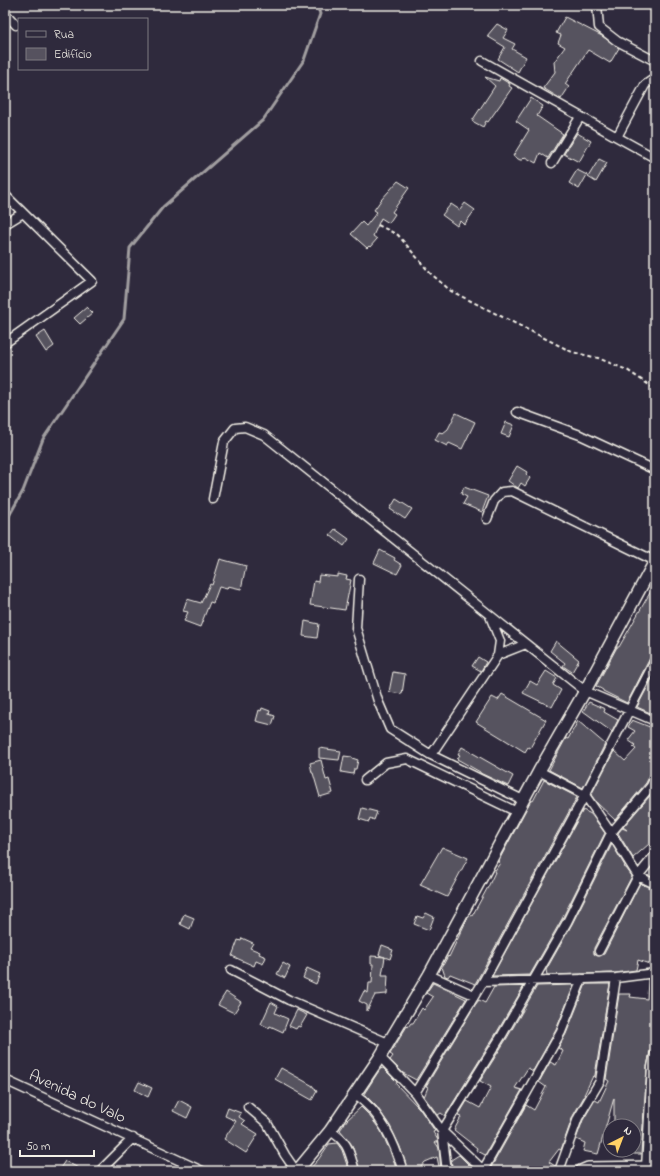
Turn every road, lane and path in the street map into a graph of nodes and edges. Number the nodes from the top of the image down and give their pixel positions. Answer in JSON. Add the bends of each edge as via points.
{"nodes":[{"id":1,"x":597,"y":5,"type":"edge"},
{"id":2,"x":5,"y":13,"type":"edge"},
{"id":3,"x":16,"y":25,"type":"dead end"},
{"id":4,"x":482,"y":61,"type":"dead end"},
{"id":5,"x":655,"y":61,"type":"edge"},
{"id":6,"x":655,"y":78,"type":"edge"},
{"id":7,"x":580,"y":117,"type":"junction"},
{"id":8,"x":617,"y":137,"type":"junction"},
{"id":9,"x":655,"y":158,"type":"edge"},
{"id":10,"x":552,"y":163,"type":"dead end"},
{"id":11,"x":5,"y":195,"type":"edge"},
{"id":12,"x":23,"y":213,"type":"junction"},
{"id":13,"x":5,"y":224,"type":"edge"},
{"id":14,"x":378,"y":225,"type":"dead end"},
{"id":15,"x":5,"y":343,"type":"edge"},
{"id":16,"x":655,"y":389,"type":"edge"},
{"id":17,"x":517,"y":412,"type":"dead end"},
{"id":18,"x":655,"y":470,"type":"edge"},
{"id":19,"x":213,"y":499,"type":"dead end"},
{"id":20,"x":487,"y":519,"type":"dead end"},
{"id":21,"x":655,"y":561,"type":"edge"},
{"id":22,"x":359,"y":579,"type":"dead end"},
{"id":23,"x":490,"y":615,"type":"junction"},
{"id":24,"x":526,"y":644,"type":"junction"},
{"id":25,"x":498,"y":655,"type":"junction"},
{"id":26,"x":655,"y":661,"type":"edge"},
{"id":27,"x":585,"y":691,"type":"junction"},
{"id":28,"x":629,"y":710,"type":"junction"},
{"id":29,"x":655,"y":721,"type":"edge"},
{"id":30,"x":431,"y":755,"type":"junction"},
{"id":31,"x":538,"y":771,"type":"junction"},
{"id":32,"x":655,"y":777,"type":"edge"},
{"id":33,"x":365,"y":780,"type":"dead end"},
{"id":34,"x":585,"y":794,"type":"junction"},
{"id":35,"x":523,"y":800,"type":"junction"},
{"id":36,"x":517,"y":812,"type":"junction"},
{"id":37,"x":611,"y":833,"type":"junction"},
{"id":38,"x":655,"y":855,"type":"edge"},
{"id":39,"x":638,"y":876,"type":"junction"},
{"id":40,"x":655,"y":884,"type":"edge"},
{"id":41,"x":599,"y":951,"type":"dead end"},
{"id":42,"x":231,"y":970,"type":"dead end"},
{"id":43,"x":655,"y":973,"type":"edge"},
{"id":44,"x":429,"y":975,"type":"junction"},
{"id":45,"x":616,"y":978,"type":"junction"},
{"id":46,"x":582,"y":979,"type":"junction"},
{"id":47,"x":533,"y":981,"type":"junction"},
{"id":48,"x":483,"y":982,"type":"junction"},
{"id":49,"x":474,"y":995,"type":"junction"},
{"id":50,"x":388,"y":1042,"type":"junction"},
{"id":51,"x":655,"y":1053,"type":"edge"},
{"id":52,"x":380,"y":1057,"type":"junction"},
{"id":53,"x":5,"y":1080,"type":"edge"},
{"id":54,"x":415,"y":1093,"type":"junction"},
{"id":55,"x":355,"y":1095,"type":"junction"},
{"id":56,"x":248,"y":1107,"type":"dead end"},
{"id":57,"x":330,"y":1131,"type":"junction"},
{"id":58,"x":442,"y":1131,"type":"junction"},
{"id":59,"x":133,"y":1138,"type":"junction"},
{"id":60,"x":651,"y":1167,"type":"edge"},
{"id":61,"x":298,"y":1170,"type":"edge"},
{"id":62,"x":484,"y":1170,"type":"edge"},
{"id":63,"x":100,"y":1171,"type":"edge"},
{"id":64,"x":202,"y":1171,"type":"edge"},
{"id":65,"x":355,"y":1171,"type":"edge"},
{"id":66,"x":403,"y":1171,"type":"edge"},
{"id":67,"x":447,"y":1171,"type":"edge"},
{"id":68,"x":559,"y":1171,"type":"edge"},
{"id":69,"x":581,"y":1171,"type":"edge"}],
"edges":[{"from":1,"to":5,"type":"street","via":[[599,27],[617,41]]},
{"from":2,"to":3,"type":"street"},
{"from":4,"to":7,"type":"street"},
{"from":6,"to":8,"type":"street","via":[[645,85]]},
{"from":7,"to":8,"type":"street"},
{"from":7,"to":10,"type":"street"},
{"from":8,"to":9,"type":"street"},
{"from":11,"to":12,"type":"street"},
{"from":12,"to":13,"type":"street"},
{"from":12,"to":15,"type":"street","via":[[92,281]]},
{"from":14,"to":16,"type":"path","via":[[398,234],[430,273],[451,291],[572,352],[598,358],[627,370]]},
{"from":17,"to":18,"type":"street","via":[[580,435]]},
{"from":19,"to":23,"type":"street","via":[[224,442],[235,428],[245,426],[264,435]]},
{"from":20,"to":21,"type":"street","via":[[494,501],[502,492],[512,491]]},
{"from":21,"to":27,"type":"street"},
{"from":22,"to":30,"type":"street","via":[[356,628],[378,701],[390,729]]},
{"from":23,"to":24,"type":"street"},
{"from":23,"to":25,"type":"street","via":[[500,641]]},
{"from":24,"to":25,"type":"street"},
{"from":24,"to":27,"type":"street"},
{"from":25,"to":30,"type":"street"},
{"from":26,"to":28,"type":"street"},
{"from":27,"to":28,"type":"street"},
{"from":27,"to":31,"type":"street"},
{"from":28,"to":29,"type":"street"},
{"from":28,"to":34,"type":"street"},
{"from":30,"to":35,"type":"street"},
{"from":31,"to":34,"type":"street"},
{"from":31,"to":35,"type":"street"},
{"from":32,"to":37,"type":"street","via":[[651,786]]},
{"from":33,"to":36,"type":"street","via":[[386,763],[407,759]]},
{"from":34,"to":37,"type":"street"},
{"from":34,"to":48,"type":"street"},
{"from":35,"to":36,"type":"street"},
{"from":36,"to":44,"type":"street"},
{"from":37,"to":39,"type":"street"},
{"from":37,"to":47,"type":"street","via":[[567,922]]},
{"from":38,"to":39,"type":"street"},
{"from":39,"to":40,"type":"street"},
{"from":39,"to":41,"type":"street"},
{"from":42,"to":50,"type":"street","via":[[289,1000]]},
{"from":43,"to":45,"type":"street"},
{"from":44,"to":49,"type":"street"},
{"from":44,"to":50,"type":"street"},
{"from":45,"to":46,"type":"street"},
{"from":45,"to":68,"type":"street","via":[[600,1081],[578,1118]]},
{"from":46,"to":47,"type":"street"},
{"from":46,"to":62,"type":"street","via":[[560,1032]]},
{"from":47,"to":48,"type":"street"},
{"from":47,"to":58,"type":"street"},
{"from":48,"to":49,"type":"street"},
{"from":49,"to":54,"type":"street"},
{"from":50,"to":52,"type":"street"},
{"from":51,"to":60,"type":"street","via":[[652,1067]]},
{"from":52,"to":54,"type":"street"},
{"from":52,"to":55,"type":"street"},
{"from":53,"to":59,"type":"street","name":"Avenida do Valo"},
{"from":54,"to":58,"type":"street"},
{"from":55,"to":57,"type":"street"},
{"from":55,"to":66,"type":"street","via":[[380,1119],[396,1148]]},
{"from":56,"to":61,"type":"street","via":[[267,1123],[285,1155]]},
{"from":57,"to":61,"type":"street"},
{"from":57,"to":65,"type":"street","via":[[341,1137],[349,1149]]},
{"from":58,"to":62,"type":"street"},
{"from":58,"to":67,"type":"street"},
{"from":59,"to":63,"type":"street"},
{"from":59,"to":64,"type":"street","name":"Avenida do Valo"},
{"from":60,"to":69,"type":"street","via":[[588,1168]]}]}
